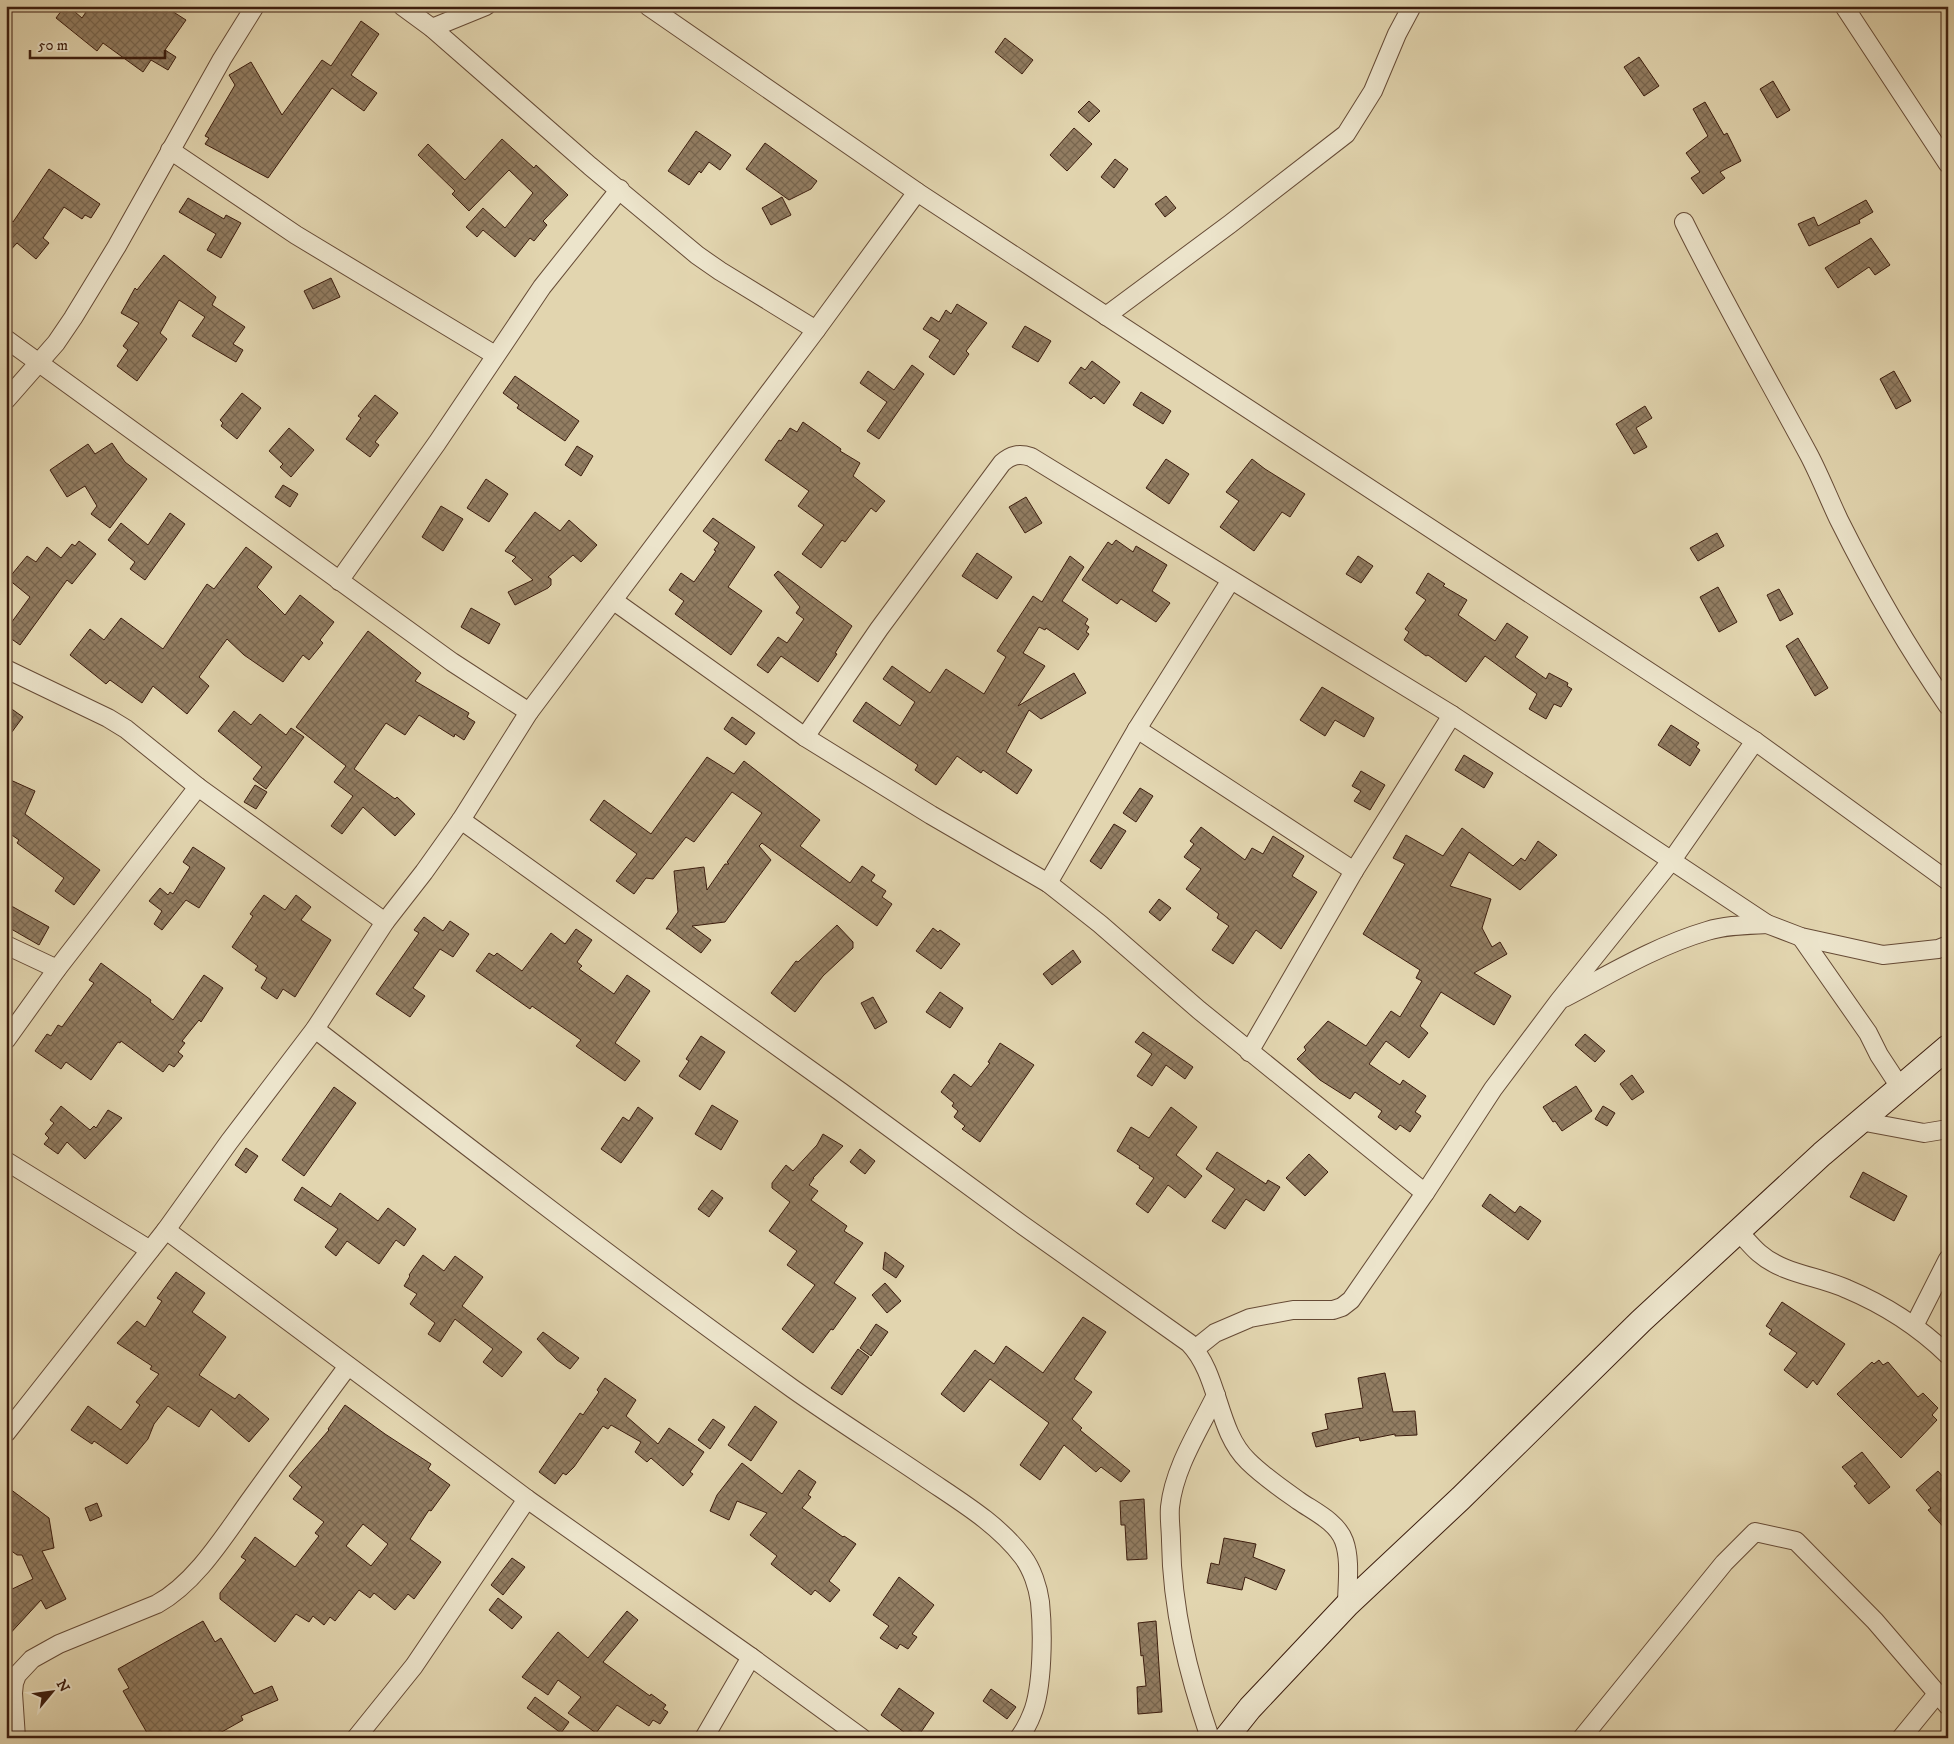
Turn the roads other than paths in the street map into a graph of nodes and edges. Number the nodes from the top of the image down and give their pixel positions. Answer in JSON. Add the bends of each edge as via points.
{"nodes":[{"id":1,"x":255,"y":6,"type":"edge"},
{"id":2,"x":402,"y":6,"type":"edge"},
{"id":3,"x":486,"y":6,"type":"edge"},
{"id":4,"x":648,"y":6,"type":"edge"},
{"id":5,"x":1412,"y":6,"type":"edge"},
{"id":6,"x":1844,"y":6,"type":"edge"},
{"id":7,"x":432,"y":28,"type":"junction"},
{"id":8,"x":170,"y":150,"type":"junction"},
{"id":9,"x":1948,"y":164,"type":"edge"},
{"id":10,"x":620,"y":189,"type":"junction"},
{"id":11,"x":917,"y":192,"type":"junction"},
{"id":12,"x":1684,"y":222,"type":"dead end"},
{"id":13,"x":1106,"y":316,"type":"junction"},
{"id":14,"x":816,"y":330,"type":"junction"},
{"id":15,"x":6,"y":339,"type":"edge"},
{"id":16,"x":495,"y":355,"type":"junction"},
{"id":17,"x":38,"y":364,"type":"junction"},
{"id":18,"x":6,"y":400,"type":"edge"},
{"id":19,"x":1231,"y":580,"type":"junction"},
{"id":20,"x":339,"y":581,"type":"junction"},
{"id":21,"x":614,"y":601,"type":"junction"},
{"id":22,"x":6,"y":669,"type":"edge"},
{"id":23,"x":1948,"y":706,"type":"edge"},
{"id":24,"x":529,"y":712,"type":"junction"},
{"id":25,"x":1452,"y":715,"type":"junction"},
{"id":26,"x":1137,"y":729,"type":"junction"},
{"id":27,"x":805,"y":737,"type":"junction"},
{"id":28,"x":1755,"y":741,"type":"junction"},
{"id":29,"x":198,"y":787,"type":"junction"},
{"id":30,"x":461,"y":820,"type":"junction"},
{"id":31,"x":1672,"y":860,"type":"junction"},
{"id":32,"x":1354,"y":871,"type":"junction"},
{"id":33,"x":1948,"y":881,"type":"edge"},
{"id":34,"x":1048,"y":883,"type":"junction"},
{"id":35,"x":385,"y":922,"type":"junction"},
{"id":36,"x":1768,"y":924,"type":"junction"},
{"id":37,"x":1801,"y":936,"type":"junction"},
{"id":38,"x":6,"y":944,"type":"edge"},
{"id":39,"x":1948,"y":945,"type":"edge"},
{"id":40,"x":58,"y":969,"type":"junction"},
{"id":41,"x":1559,"y":1001,"type":"junction"},
{"id":42,"x":315,"y":1029,"type":"junction"},
{"id":43,"x":6,"y":1040,"type":"edge"},
{"id":44,"x":1948,"y":1047,"type":"edge"},
{"id":45,"x":1249,"y":1052,"type":"junction"},
{"id":46,"x":1900,"y":1087,"type":"junction"},
{"id":47,"x":1860,"y":1121,"type":"junction"},
{"id":48,"x":1948,"y":1129,"type":"edge"},
{"id":49,"x":6,"y":1161,"type":"edge"},
{"id":50,"x":1425,"y":1193,"type":"junction"},
{"id":51,"x":166,"y":1230,"type":"junction"},
{"id":52,"x":1738,"y":1231,"type":"junction"},
{"id":53,"x":150,"y":1250,"type":"junction"},
{"id":54,"x":1948,"y":1259,"type":"edge"},
{"id":55,"x":1914,"y":1326,"type":"junction"},
{"id":56,"x":1195,"y":1349,"type":"junction"},
{"id":57,"x":1948,"y":1356,"type":"edge"},
{"id":58,"x":348,"y":1366,"type":"junction"},
{"id":59,"x":1216,"y":1396,"type":"junction"},
{"id":60,"x":6,"y":1432,"type":"edge"},
{"id":61,"x":527,"y":1499,"type":"junction"},
{"id":62,"x":1347,"y":1606,"type":"junction"},
{"id":63,"x":751,"y":1657,"type":"junction"},
{"id":64,"x":1943,"y":1700,"type":"edge"},
{"id":65,"x":16,"y":1738,"type":"edge"},
{"id":66,"x":356,"y":1738,"type":"edge"},
{"id":67,"x":704,"y":1738,"type":"edge"},
{"id":68,"x":862,"y":1738,"type":"edge"},
{"id":69,"x":1019,"y":1738,"type":"edge"},
{"id":70,"x":1210,"y":1738,"type":"edge"},
{"id":71,"x":1226,"y":1738,"type":"edge"},
{"id":72,"x":1582,"y":1738,"type":"edge"},
{"id":73,"x":1901,"y":1738,"type":"edge"}],
"edges":[{"from":1,"to":8,"type":"street"},
{"from":2,"to":7,"type":"street"},
{"from":3,"to":7,"type":"street"},
{"from":4,"to":11,"type":"street"},
{"from":5,"to":13,"type":"street","via":[[1377,84],[1346,134]]},
{"from":6,"to":9,"type":"street"},
{"from":7,"to":10,"type":"street"},
{"from":8,"to":16,"type":"street","via":[[296,235]]},
{"from":8,"to":17,"type":"street","via":[[117,246],[68,324]]},
{"from":10,"to":14,"type":"street","via":[[704,260]]},
{"from":10,"to":16,"type":"street","via":[[542,287]]},
{"from":11,"to":13,"type":"street"},
{"from":11,"to":14,"type":"street"},
{"from":12,"to":23,"type":"street","via":[[1810,457],[1872,584]]},
{"from":13,"to":28,"type":"street"},
{"from":14,"to":21,"type":"street"},
{"from":15,"to":17,"type":"street"},
{"from":16,"to":20,"type":"street"},
{"from":17,"to":18,"type":"street"},
{"from":17,"to":20,"type":"street"},
{"from":19,"to":25,"type":"street"},
{"from":19,"to":26,"type":"street"},
{"from":19,"to":27,"type":"street","via":[[1031,457],[1009,456],[885,621]]},
{"from":20,"to":24,"type":"street","via":[[452,662]]},
{"from":21,"to":24,"type":"street"},
{"from":21,"to":27,"type":"street"},
{"from":22,"to":29,"type":"street","via":[[126,729]]},
{"from":24,"to":30,"type":"street"},
{"from":25,"to":31,"type":"street"},
{"from":25,"to":32,"type":"street"},
{"from":26,"to":32,"type":"street"},
{"from":26,"to":34,"type":"street"},
{"from":27,"to":34,"type":"street"},
{"from":28,"to":31,"type":"street"},
{"from":28,"to":33,"type":"street"},
{"from":29,"to":35,"type":"street"},
{"from":29,"to":40,"type":"street"},
{"from":30,"to":35,"type":"street"},
{"from":30,"to":56,"type":"street"},
{"from":31,"to":36,"type":"street"},
{"from":31,"to":41,"type":"street"},
{"from":32,"to":45,"type":"street"},
{"from":34,"to":45,"type":"street"},
{"from":35,"to":42,"type":"street"},
{"from":36,"to":37,"type":"street"},
{"from":36,"to":41,"type":"street","via":[[1734,925],[1678,941]]},
{"from":37,"to":39,"type":"street","via":[[1883,955]]},
{"from":37,"to":46,"type":"street","via":[[1868,1033]]},
{"from":38,"to":40,"type":"street"},
{"from":40,"to":43,"type":"street"},
{"from":41,"to":50,"type":"street","via":[[1493,1089]]},
{"from":42,"to":51,"type":"street"},
{"from":42,"to":69,"type":"street","via":[[550,1211],[795,1390],[965,1504],[1012,1544],[1034,1577],[1040,1601],[1037,1696]]},
{"from":44,"to":46,"type":"street"},
{"from":45,"to":50,"type":"street"},
{"from":46,"to":47,"type":"street"},
{"from":47,"to":48,"type":"street","via":[[1924,1133]]},
{"from":47,"to":52,"type":"street"},
{"from":49,"to":53,"type":"street"},
{"from":50,"to":56,"type":"street","via":[[1342,1307],[1293,1310],[1250,1318],[1215,1333]]},
{"from":51,"to":53,"type":"street"},
{"from":51,"to":58,"type":"street"},
{"from":52,"to":55,"type":"street","via":[[1760,1254],[1780,1265],[1846,1288]]},
{"from":52,"to":62,"type":"street","via":[[1640,1321]]},
{"from":53,"to":60,"type":"street"},
{"from":54,"to":55,"type":"street"},
{"from":55,"to":57,"type":"street"},
{"from":56,"to":59,"type":"street","via":[[1205,1365]]},
{"from":58,"to":61,"type":"street"},
{"from":58,"to":65,"type":"street","via":[[216,1547],[185,1584],[157,1604],[38,1655],[17,1675],[13,1693]]},
{"from":59,"to":62,"type":"street","via":[[1231,1437],[1248,1461],[1325,1518],[1344,1540],[1348,1558]]},
{"from":59,"to":70,"type":"street","via":[[1184,1461],[1170,1507],[1171,1556],[1180,1636]]},
{"from":61,"to":63,"type":"street"},
{"from":61,"to":66,"type":"street","via":[[414,1666]]},
{"from":62,"to":71,"type":"street"},
{"from":63,"to":67,"type":"street"},
{"from":63,"to":68,"type":"street"},
{"from":64,"to":72,"type":"street","via":[[1875,1621],[1796,1541],[1756,1532],[1724,1563]]},
{"from":64,"to":73,"type":"street"}]}
